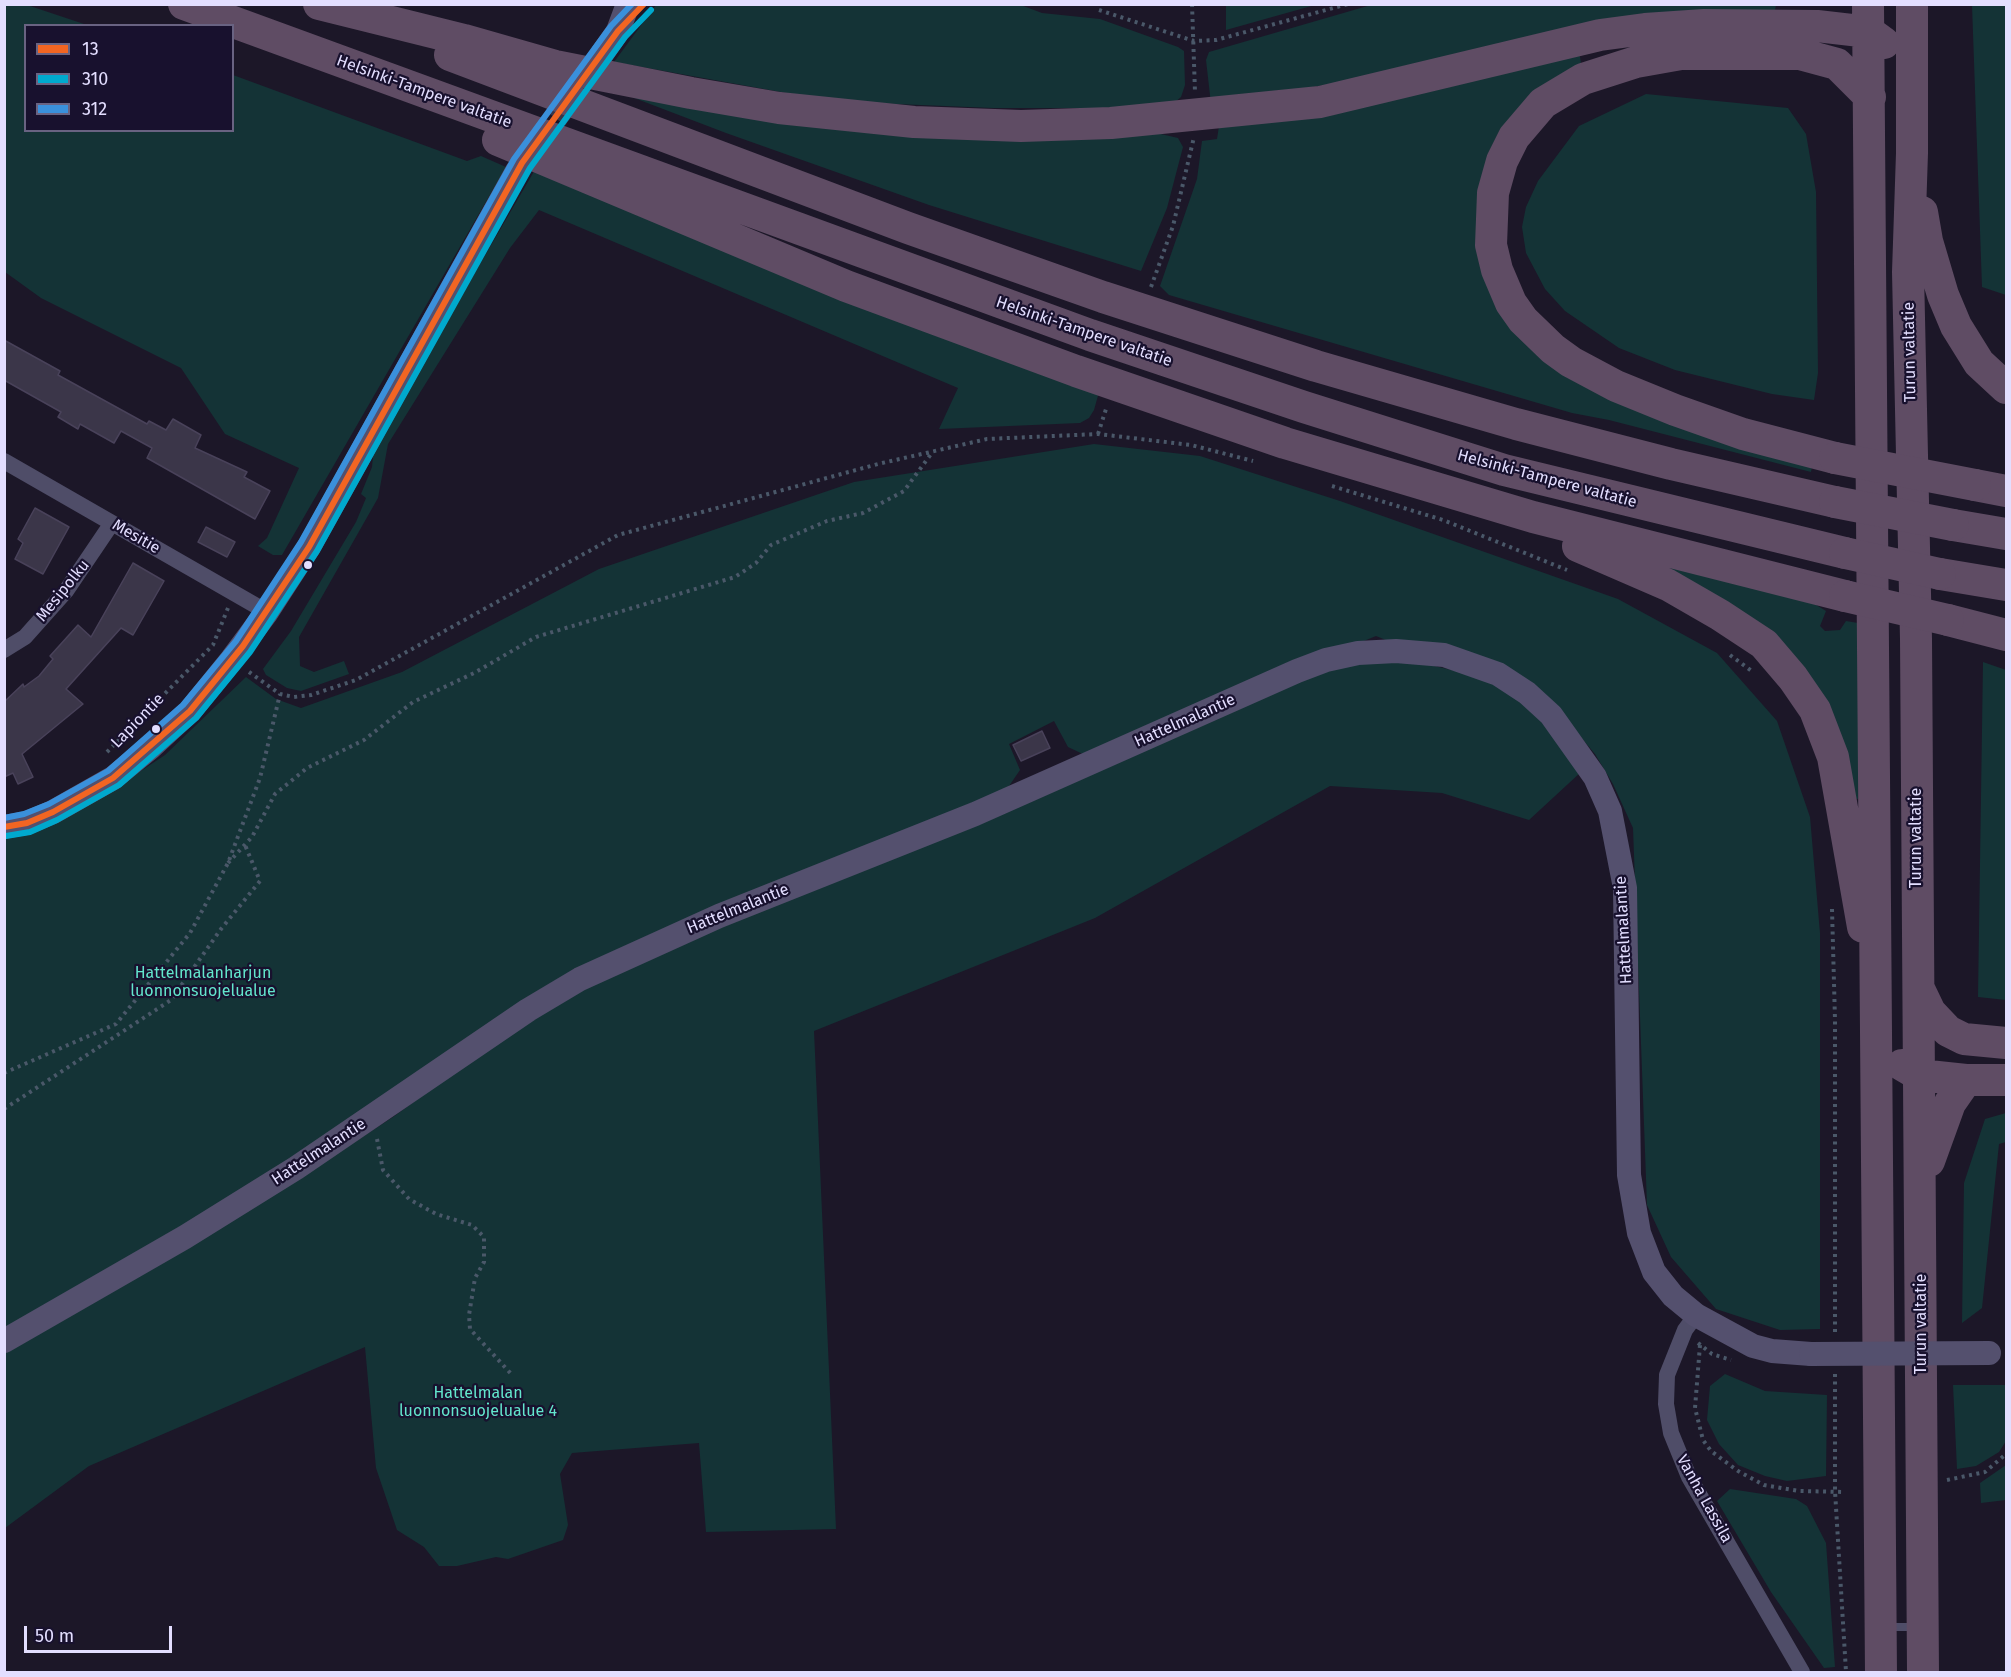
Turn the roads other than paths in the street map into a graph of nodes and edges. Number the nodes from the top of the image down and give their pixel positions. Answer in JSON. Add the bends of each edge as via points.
{"nodes":[{"id":1,"x":184,"y":4,"type":"edge"},
{"id":2,"x":318,"y":4,"type":"edge"},
{"id":3,"x":628,"y":4,"type":"edge"},
{"id":4,"x":645,"y":4,"type":"edge"},
{"id":5,"x":1833,"y":5,"type":"edge"},
{"id":6,"x":1912,"y":12,"type":"edge"},
{"id":7,"x":1868,"y":18,"type":"edge"},
{"id":8,"x":1795,"y":25,"type":"junction"},
{"id":9,"x":618,"y":31,"type":"junction"},
{"id":10,"x":602,"y":54,"type":"dead end"},
{"id":11,"x":369,"y":72,"type":"junction"},
{"id":12,"x":1911,"y":76,"type":"junction"},
{"id":13,"x":1870,"y":97,"type":"junction"},
{"id":14,"x":1912,"y":153,"type":"junction"},
{"id":15,"x":518,"y":171,"type":"dead end"},
{"id":16,"x":2007,"y":388,"type":"edge"},
{"id":17,"x":4,"y":461,"type":"edge"},
{"id":18,"x":2007,"y":491,"type":"edge"},
{"id":19,"x":1533,"y":517,"type":"junction"},
{"id":20,"x":112,"y":523,"type":"junction"},
{"id":21,"x":2007,"y":534,"type":"edge"},
{"id":22,"x":2007,"y":585,"type":"edge"},
{"id":23,"x":267,"y":612,"type":"junction"},
{"id":24,"x":2007,"y":635,"type":"edge"},
{"id":25,"x":4,"y":650,"type":"edge"},
{"id":26,"x":4,"y":827,"type":"edge"},
{"id":27,"x":1878,"y":982,"type":"junction"},
{"id":28,"x":1918,"y":986,"type":"junction"},
{"id":29,"x":1876,"y":1029,"type":"junction"},
{"id":30,"x":2007,"y":1043,"type":"edge"},
{"id":31,"x":1919,"y":1075,"type":"junction"},
{"id":32,"x":1966,"y":1080,"type":"junction"},
{"id":33,"x":2007,"y":1080,"type":"edge"},
{"id":34,"x":1921,"y":1185,"type":"junction"},
{"id":35,"x":1696,"y":1315,"type":"junction"},
{"id":36,"x":4,"y":1341,"type":"edge"},
{"id":37,"x":1998,"y":1353,"type":"edge"},
{"id":38,"x":1880,"y":1627,"type":"junction"},
{"id":39,"x":1922,"y":1627,"type":"junction"},
{"id":40,"x":1802,"y":1672,"type":"edge"},
{"id":41,"x":1881,"y":1672,"type":"edge"},
{"id":42,"x":1923,"y":1672,"type":"edge"}],
"edges":[{"from":1,"to":11,"type":"highway","name":"Helsinki-Tampere valtatie"},
{"from":2,"to":8,"type":"highway","via":[[555,66],[702,95],[779,108],[914,122],[1021,126],[1111,123],[1320,102],[1600,35],[1645,29]]},
{"from":2,"to":21,"type":"highway","bridge":true,"via":[[897,224],[1103,297],[1316,366],[1671,464],[1835,502]]},
{"from":3,"to":9,"type":"street"},
{"from":4,"to":9,"type":"street"},
{"from":5,"to":8,"type":"highway"},
{"from":6,"to":12,"type":"highway","name":"Turun valtatie"},
{"from":7,"to":8,"type":"highway"},
{"from":7,"to":12,"type":"highway"},
{"from":7,"to":13,"type":"highway"},
{"from":9,"to":10,"type":"street"},
{"from":11,"to":19,"type":"highway","via":[[396,97],[846,286],[1285,443]]},
{"from":11,"to":22,"type":"highway","name":"Helsinki-Tampere valtatie","bridge":true,"via":[[1090,335],[1504,470],[1845,553]]},
{"from":12,"to":14,"type":"highway","name":"Turun valtatie"},
{"from":13,"to":18,"type":"highway","bridge":true,"via":[[1837,64],[1800,54],[1681,54],[1636,62],[1582,79],[1543,103],[1514,137],[1502,161],[1493,193],[1491,245],[1497,270],[1517,312],[1553,349],[1616,386],[1743,434],[1835,458]]},
{"from":13,"to":27,"type":"highway"},
{"from":14,"to":16,"type":"highway","via":[[1927,241],[1943,295],[1956,326],[1979,363]]},
{"from":14,"to":28,"type":"highway","name":"Turun valtatie","via":[[1908,272],[1916,627]]},
{"from":15,"to":23,"type":"street","name":"Lapiontie","via":[[309,547]]},
{"from":17,"to":20,"type":"street","name":"Mesitie"},
{"from":19,"to":24,"type":"highway","bridge":true},
{"from":19,"to":27,"type":"highway","via":[[1559,539],[1668,585],[1720,615],[1764,645],[1793,678],[1815,710],[1833,757],[1857,901]]},
{"from":20,"to":23,"type":"street","name":"Mesitie"},
{"from":20,"to":25,"type":"street","name":"Mesipolku","via":[[66,591],[25,637]]},
{"from":23,"to":26,"type":"street","name":"Lapiontie","via":[[190,711],[150,748],[113,778],[53,812]]},
{"from":27,"to":29,"type":"highway"},
{"from":28,"to":30,"type":"highway","via":[[1930,1012],[1948,1031],[1964,1039]]},
{"from":28,"to":31,"type":"highway","name":"Turun valtatie"},
{"from":29,"to":31,"type":"highway","via":[[1891,1056]]},
{"from":29,"to":38,"type":"highway"},
{"from":31,"to":32,"type":"highway"},
{"from":31,"to":34,"type":"highway","name":"Turun valtatie"},
{"from":32,"to":33,"type":"highway"},
{"from":32,"to":34,"type":"highway","via":[[1938,1130]]},
{"from":34,"to":39,"type":"highway","name":"Turun valtatie"},
{"from":35,"to":36,"type":"street","name":"Hattelmalantie","via":[[1673,1296],[1654,1272],[1639,1233],[1631,1187],[1625,888],[1610,811],[1595,777],[1551,715],[1498,674],[1444,655],[1377,652],[1326,660],[975,814],[654,944],[580,979],[185,1237]]},
{"from":35,"to":37,"type":"street","name":"Hattelmalantie","bridge":true,"via":[[1753,1347],[1772,1351]]},
{"from":35,"to":40,"type":"street","name":"Vanha Lassila","via":[[1681,1338],[1667,1375],[1671,1433],[1689,1477]]},
{"from":38,"to":39,"type":"lane"},
{"from":38,"to":41,"type":"highway"},
{"from":39,"to":42,"type":"highway","name":"Turun valtatie"}]}
